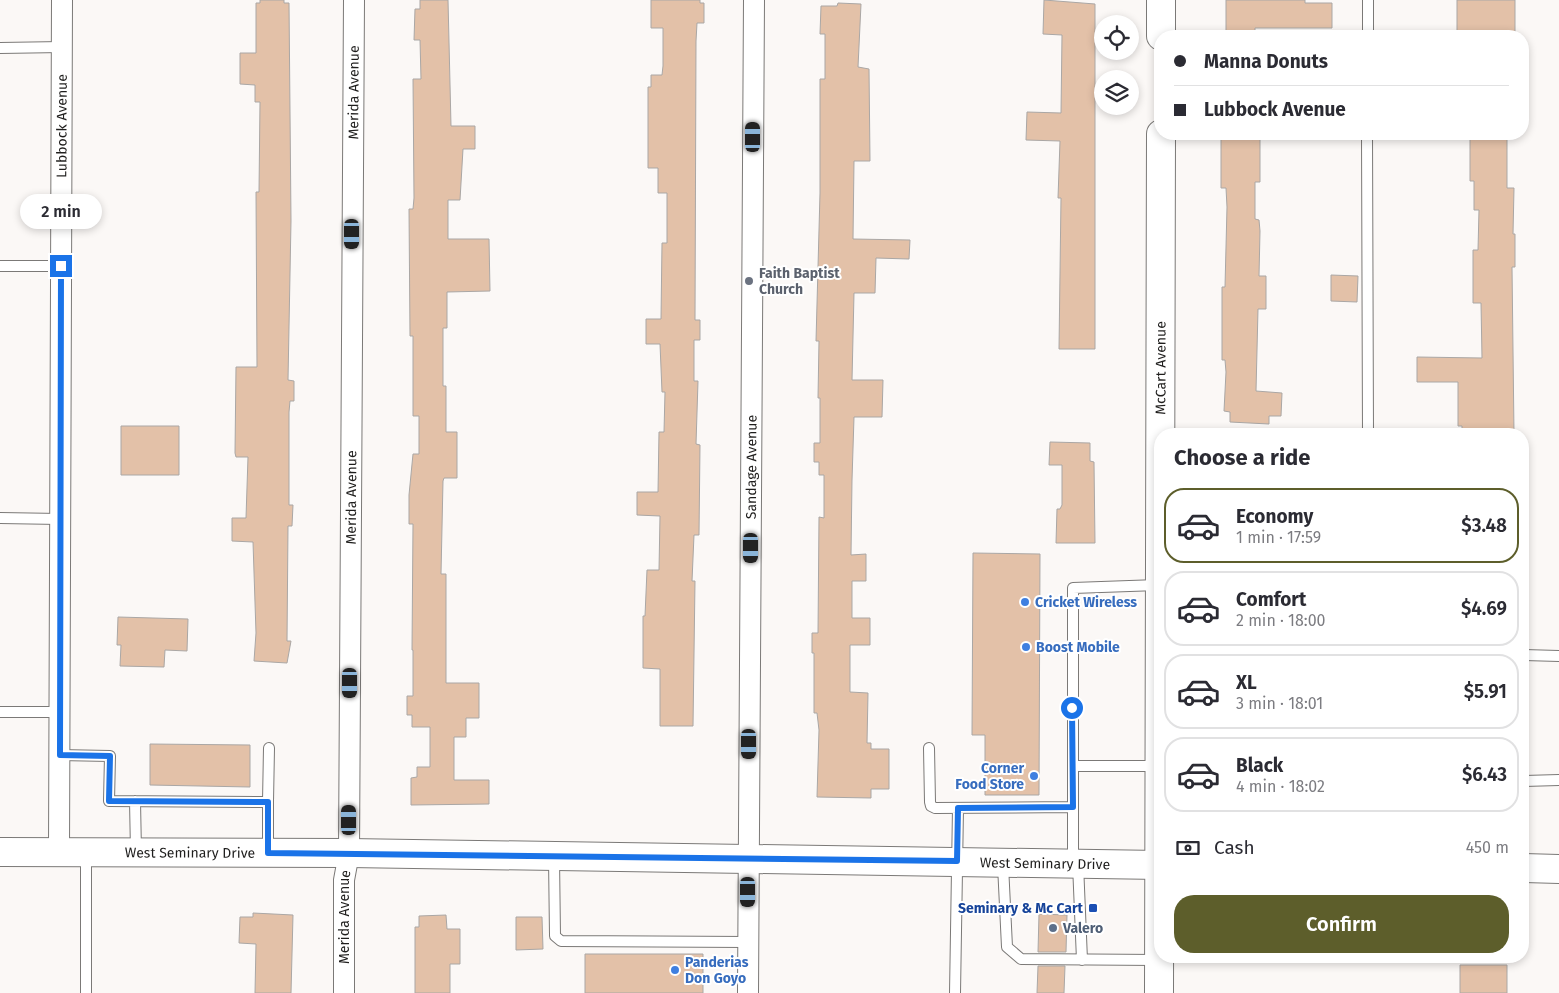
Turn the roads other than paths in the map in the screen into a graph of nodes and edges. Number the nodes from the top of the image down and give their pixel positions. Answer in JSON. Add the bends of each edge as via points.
{"nodes":[{"id":1,"x":62,"y":0,"type":"edge"},
{"id":2,"x":354,"y":0,"type":"edge"},
{"id":3,"x":754,"y":0,"type":"edge"},
{"id":4,"x":1161,"y":0,"type":"edge"},
{"id":5,"x":1368,"y":0,"type":"edge"},
{"id":6,"x":1161,"y":30,"type":"edge"},
{"id":7,"x":1368,"y":30,"type":"edge"},
{"id":8,"x":62,"y":47,"type":"junction"},
{"id":9,"x":0,"y":48,"type":"edge"},
{"id":10,"x":1161,"y":140,"type":"edge"},
{"id":11,"x":1367,"y":140,"type":"edge"},
{"id":12,"x":0,"y":266,"type":"edge"},
{"id":13,"x":61,"y":266,"type":"junction"},
{"id":14,"x":1160,"y":428,"type":"edge"},
{"id":15,"x":1368,"y":428,"type":"edge"},
{"id":16,"x":0,"y":518,"type":"edge"},
{"id":17,"x":60,"y":518,"type":"junction"},
{"id":18,"x":1154,"y":585,"type":"edge"},
{"id":19,"x":1529,"y":655,"type":"edge"},
{"id":20,"x":1559,"y":656,"type":"edge"},
{"id":21,"x":0,"y":712,"type":"edge"},
{"id":22,"x":60,"y":712,"type":"junction"},
{"id":23,"x":269,"y":748,"type":"dead end"},
{"id":24,"x":929,"y":748,"type":"dead end"},
{"id":25,"x":60,"y":755,"type":"junction"},
{"id":26,"x":1073,"y":766,"type":"junction"},
{"id":27,"x":1154,"y":780,"type":"edge"},
{"id":28,"x":1559,"y":780,"type":"edge"},
{"id":29,"x":1529,"y":781,"type":"edge"},
{"id":30,"x":135,"y":801,"type":"junction"},
{"id":31,"x":268,"y":802,"type":"junction"},
{"id":32,"x":1073,"y":807,"type":"junction"},
{"id":33,"x":958,"y":808,"type":"junction"},
{"id":34,"x":0,"y":852,"type":"edge"},
{"id":35,"x":59,"y":852,"type":"junction"},
{"id":36,"x":86,"y":852,"type":"junction"},
{"id":37,"x":136,"y":853,"type":"junction"},
{"id":38,"x":268,"y":853,"type":"junction"},
{"id":39,"x":349,"y":853,"type":"junction"},
{"id":40,"x":554,"y":857,"type":"junction"},
{"id":41,"x":748,"y":858,"type":"junction"},
{"id":42,"x":957,"y":861,"type":"junction"},
{"id":43,"x":1003,"y":862,"type":"junction"},
{"id":44,"x":1076,"y":863,"type":"junction"},
{"id":45,"x":1154,"y":865,"type":"edge"},
{"id":46,"x":1529,"y":868,"type":"edge"},
{"id":47,"x":1559,"y":869,"type":"edge"},
{"id":48,"x":748,"y":942,"type":"junction"},
{"id":49,"x":1082,"y":960,"type":"junction"},
{"id":50,"x":1154,"y":960,"type":"edge"},
{"id":51,"x":1159,"y":963,"type":"edge"},
{"id":52,"x":86,"y":993,"type":"edge"},
{"id":53,"x":344,"y":993,"type":"edge"},
{"id":54,"x":748,"y":993,"type":"edge"},
{"id":55,"x":955,"y":993,"type":"edge"},
{"id":56,"x":1159,"y":993,"type":"edge"}],
"edges":[{"from":1,"to":8,"type":"street","name":"Lubbock Avenue"},
{"from":2,"to":39,"type":"street","name":"Merida Avenue"},
{"from":3,"to":41,"type":"street","name":"Sandage Avenue"},
{"from":4,"to":6,"type":"main road"},
{"from":5,"to":7,"type":"lane"},
{"from":8,"to":9,"type":"lane"},
{"from":8,"to":13,"type":"street","name":"Lubbock Avenue"},
{"from":10,"to":14,"type":"main road","name":"McCart Avenue"},
{"from":11,"to":15,"type":"lane"},
{"from":12,"to":13,"type":"lane"},
{"from":13,"to":17,"type":"street","name":"Lubbock Avenue"},
{"from":16,"to":17,"type":"lane"},
{"from":17,"to":22,"type":"street","name":"Lubbock Avenue"},
{"from":18,"to":26,"type":"lane","via":[[1073,588]]},
{"from":19,"to":20,"type":"lane"},
{"from":21,"to":22,"type":"lane"},
{"from":22,"to":25,"type":"street","name":"Lubbock Avenue"},
{"from":23,"to":31,"type":"lane"},
{"from":24,"to":33,"type":"lane","via":[[931,806]]},
{"from":25,"to":30,"type":"lane","via":[[110,756],[109,801]]},
{"from":25,"to":35,"type":"street","name":"Lubbock Avenue"},
{"from":26,"to":27,"type":"lane"},
{"from":26,"to":32,"type":"lane"},
{"from":28,"to":29,"type":"lane"},
{"from":30,"to":31,"type":"lane"},
{"from":30,"to":37,"type":"lane"},
{"from":31,"to":38,"type":"lane"},
{"from":32,"to":33,"type":"lane"},
{"from":32,"to":44,"type":"lane"},
{"from":33,"to":42,"type":"lane"},
{"from":34,"to":35,"type":"main road","name":"West Seminary Drive"},
{"from":35,"to":36,"type":"main road","name":"West Seminary Drive"},
{"from":36,"to":37,"type":"main road","name":"West Seminary Drive"},
{"from":36,"to":52,"type":"lane"},
{"from":37,"to":38,"type":"main road","name":"West Seminary Drive"},
{"from":38,"to":39,"type":"main road","name":"West Seminary Drive"},
{"from":39,"to":40,"type":"main road","name":"West Seminary Drive"},
{"from":39,"to":53,"type":"street","name":"Merida Avenue","via":[[344,880]]},
{"from":40,"to":41,"type":"main road","name":"West Seminary Drive"},
{"from":40,"to":48,"type":"lane","via":[[555,936],[561,941]]},
{"from":41,"to":42,"type":"main road","name":"West Seminary Drive"},
{"from":41,"to":48,"type":"street","name":"Sandage Avenue"},
{"from":42,"to":43,"type":"main road","name":"West Seminary Drive"},
{"from":42,"to":55,"type":"lane"},
{"from":43,"to":44,"type":"main road","name":"West Seminary Drive"},
{"from":43,"to":49,"type":"lane","via":[[1007,947],[1021,959]]},
{"from":44,"to":45,"type":"main road","name":"West Seminary Drive"},
{"from":44,"to":49,"type":"lane"},
{"from":46,"to":47,"type":"main road"},
{"from":48,"to":54,"type":"street","name":"Sandage Avenue"},
{"from":49,"to":50,"type":"lane"},
{"from":51,"to":56,"type":"main road","name":"McCart Avenue"}]}
